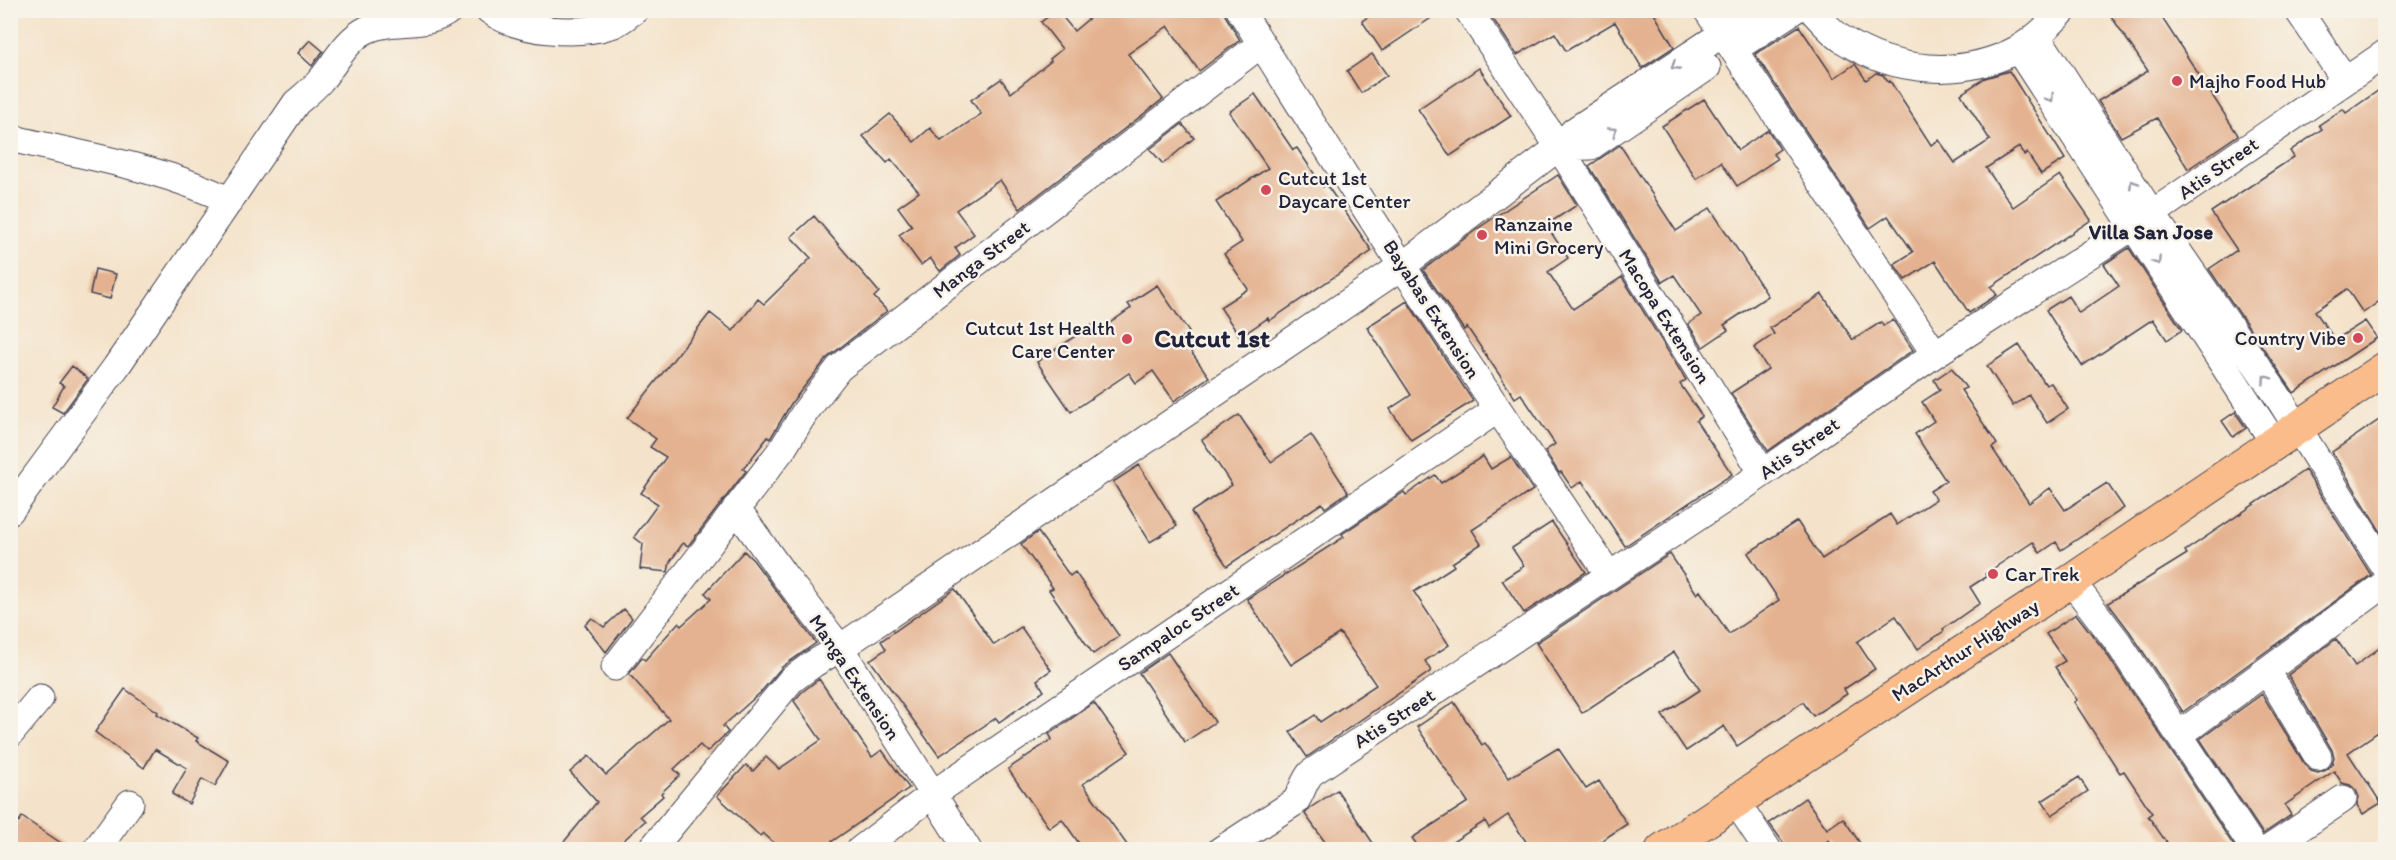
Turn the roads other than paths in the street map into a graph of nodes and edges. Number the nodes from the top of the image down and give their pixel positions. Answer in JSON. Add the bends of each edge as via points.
{"nodes":[{"id":1,"x":450,"y":10,"type":"edge"},
{"id":2,"x":489,"y":10,"type":"edge"},
{"id":3,"x":635,"y":10,"type":"edge"},
{"id":4,"x":1240,"y":10,"type":"edge"},
{"id":5,"x":1467,"y":10,"type":"edge"},
{"id":6,"x":1707,"y":10,"type":"edge"},
{"id":7,"x":1759,"y":10,"type":"edge"},
{"id":8,"x":1794,"y":10,"type":"edge"},
{"id":9,"x":1812,"y":10,"type":"edge"},
{"id":10,"x":2064,"y":10,"type":"edge"},
{"id":11,"x":2298,"y":10,"type":"edge"},
{"id":12,"x":1727,"y":42,"type":"junction"},
{"id":13,"x":2028,"y":43,"type":"junction"},
{"id":14,"x":1261,"y":44,"type":"junction"},
{"id":15,"x":2385,"y":53,"type":"edge"},
{"id":16,"x":2345,"y":80,"type":"junction"},
{"id":17,"x":10,"y":138,"type":"edge"},
{"id":18,"x":1559,"y":147,"type":"junction"},
{"id":19,"x":230,"y":201,"type":"junction"},
{"id":20,"x":2143,"y":220,"type":"junction"},
{"id":21,"x":1402,"y":266,"type":"junction"},
{"id":22,"x":1935,"y":354,"type":"junction"},
{"id":23,"x":2385,"y":368,"type":"edge"},
{"id":24,"x":1498,"y":409,"type":"junction"},
{"id":25,"x":2286,"y":437,"type":"junction"},
{"id":26,"x":1763,"y":472,"type":"junction"},
{"id":27,"x":736,"y":508,"type":"junction"},
{"id":28,"x":10,"y":511,"type":"edge"},
{"id":29,"x":2385,"y":569,"type":"edge"},
{"id":30,"x":1609,"y":575,"type":"junction"},
{"id":31,"x":2071,"y":581,"type":"junction"},
{"id":32,"x":2385,"y":584,"type":"edge"},
{"id":33,"x":840,"y":648,"type":"junction"},
{"id":34,"x":615,"y":667,"type":"dead end"},
{"id":35,"x":2266,"y":671,"type":"junction"},
{"id":36,"x":40,"y":698,"type":"dead end"},
{"id":37,"x":10,"y":734,"type":"edge"},
{"id":38,"x":2179,"y":735,"type":"junction"},
{"id":39,"x":2318,"y":757,"type":"dead end"},
{"id":40,"x":933,"y":794,"type":"junction"},
{"id":41,"x":2343,"y":799,"type":"dead end"},
{"id":42,"x":1735,"y":800,"type":"junction"},
{"id":43,"x":130,"y":803,"type":"dead end"},
{"id":44,"x":96,"y":849,"type":"edge"},
{"id":45,"x":651,"y":849,"type":"edge"},
{"id":46,"x":860,"y":849,"type":"edge"},
{"id":47,"x":968,"y":849,"type":"edge"},
{"id":48,"x":1221,"y":849,"type":"edge"},
{"id":49,"x":1662,"y":849,"type":"edge"},
{"id":50,"x":1768,"y":849,"type":"edge"},
{"id":51,"x":2255,"y":849,"type":"edge"},
{"id":52,"x":2267,"y":849,"type":"edge"}],
"edges":[{"from":1,"to":19,"type":"street","via":[[418,23],[385,24],[355,37],[319,82],[296,103]]},
{"from":2,"to":3,"type":"street","via":[[535,29],[555,31],[613,25]]},
{"from":4,"to":14,"type":"street","name":"Bayabas Extension"},
{"from":5,"to":18,"type":"street","name":"Macopa Extension"},
{"from":6,"to":12,"type":"street"},
{"from":7,"to":12,"type":"street"},
{"from":8,"to":12,"type":"street"},
{"from":9,"to":13,"type":"street","via":[[1841,39],[1885,62],[1934,70],[1984,63]]},
{"from":10,"to":13,"type":"street"},
{"from":11,"to":16,"type":"street"},
{"from":12,"to":18,"type":"street","via":[[1591,146]]},
{"from":12,"to":22,"type":"street"},
{"from":13,"to":20,"type":"street"},
{"from":14,"to":21,"type":"street","name":"Bayabas Extension"},
{"from":14,"to":27,"type":"street","name":"Manga Street","via":[[839,368]]},
{"from":15,"to":16,"type":"street","name":"Atis Street"},
{"from":16,"to":20,"type":"street","name":"Atis Street"},
{"from":17,"to":19,"type":"street","via":[[155,172]]},
{"from":18,"to":21,"type":"street"},
{"from":18,"to":26,"type":"street","name":"Macopa Extension"},
{"from":19,"to":28,"type":"street","via":[[116,367]]},
{"from":20,"to":22,"type":"street","name":"Atis Street"},
{"from":20,"to":25,"type":"street"},
{"from":21,"to":24,"type":"street","name":"Bayabas Extension"},
{"from":21,"to":33,"type":"street"},
{"from":22,"to":26,"type":"street","name":"Atis Street"},
{"from":23,"to":25,"type":"highway","name":"MacArthur Highway"},
{"from":24,"to":30,"type":"street","name":"Bayabas Extension"},
{"from":24,"to":40,"type":"street","name":"Sampaloc Street"},
{"from":25,"to":29,"type":"street"},
{"from":25,"to":31,"type":"highway","name":"MacArthur Highway"},
{"from":26,"to":30,"type":"street","name":"Atis Street"},
{"from":27,"to":33,"type":"street","name":"Manga Extension"},
{"from":27,"to":34,"type":"street","name":"Manga Street"},
{"from":30,"to":48,"type":"street","name":"Atis Street","via":[[1311,773],[1295,802]]},
{"from":31,"to":38,"type":"street","via":[[2117,641]]},
{"from":31,"to":42,"type":"highway","name":"MacArthur Highway"},
{"from":32,"to":35,"type":"street"},
{"from":33,"to":40,"type":"street","name":"Manga Extension"},
{"from":33,"to":45,"type":"street","via":[[791,680]]},
{"from":35,"to":38,"type":"street"},
{"from":35,"to":39,"type":"street"},
{"from":36,"to":37,"type":"street"},
{"from":38,"to":51,"type":"street"},
{"from":40,"to":46,"type":"street","name":"Sampaloc Street"},
{"from":40,"to":47,"type":"street","name":"Manga Extension"},
{"from":41,"to":52,"type":"street"},
{"from":42,"to":49,"type":"highway","name":"MacArthur Highway"},
{"from":42,"to":50,"type":"street"},
{"from":43,"to":44,"type":"street"}]}
